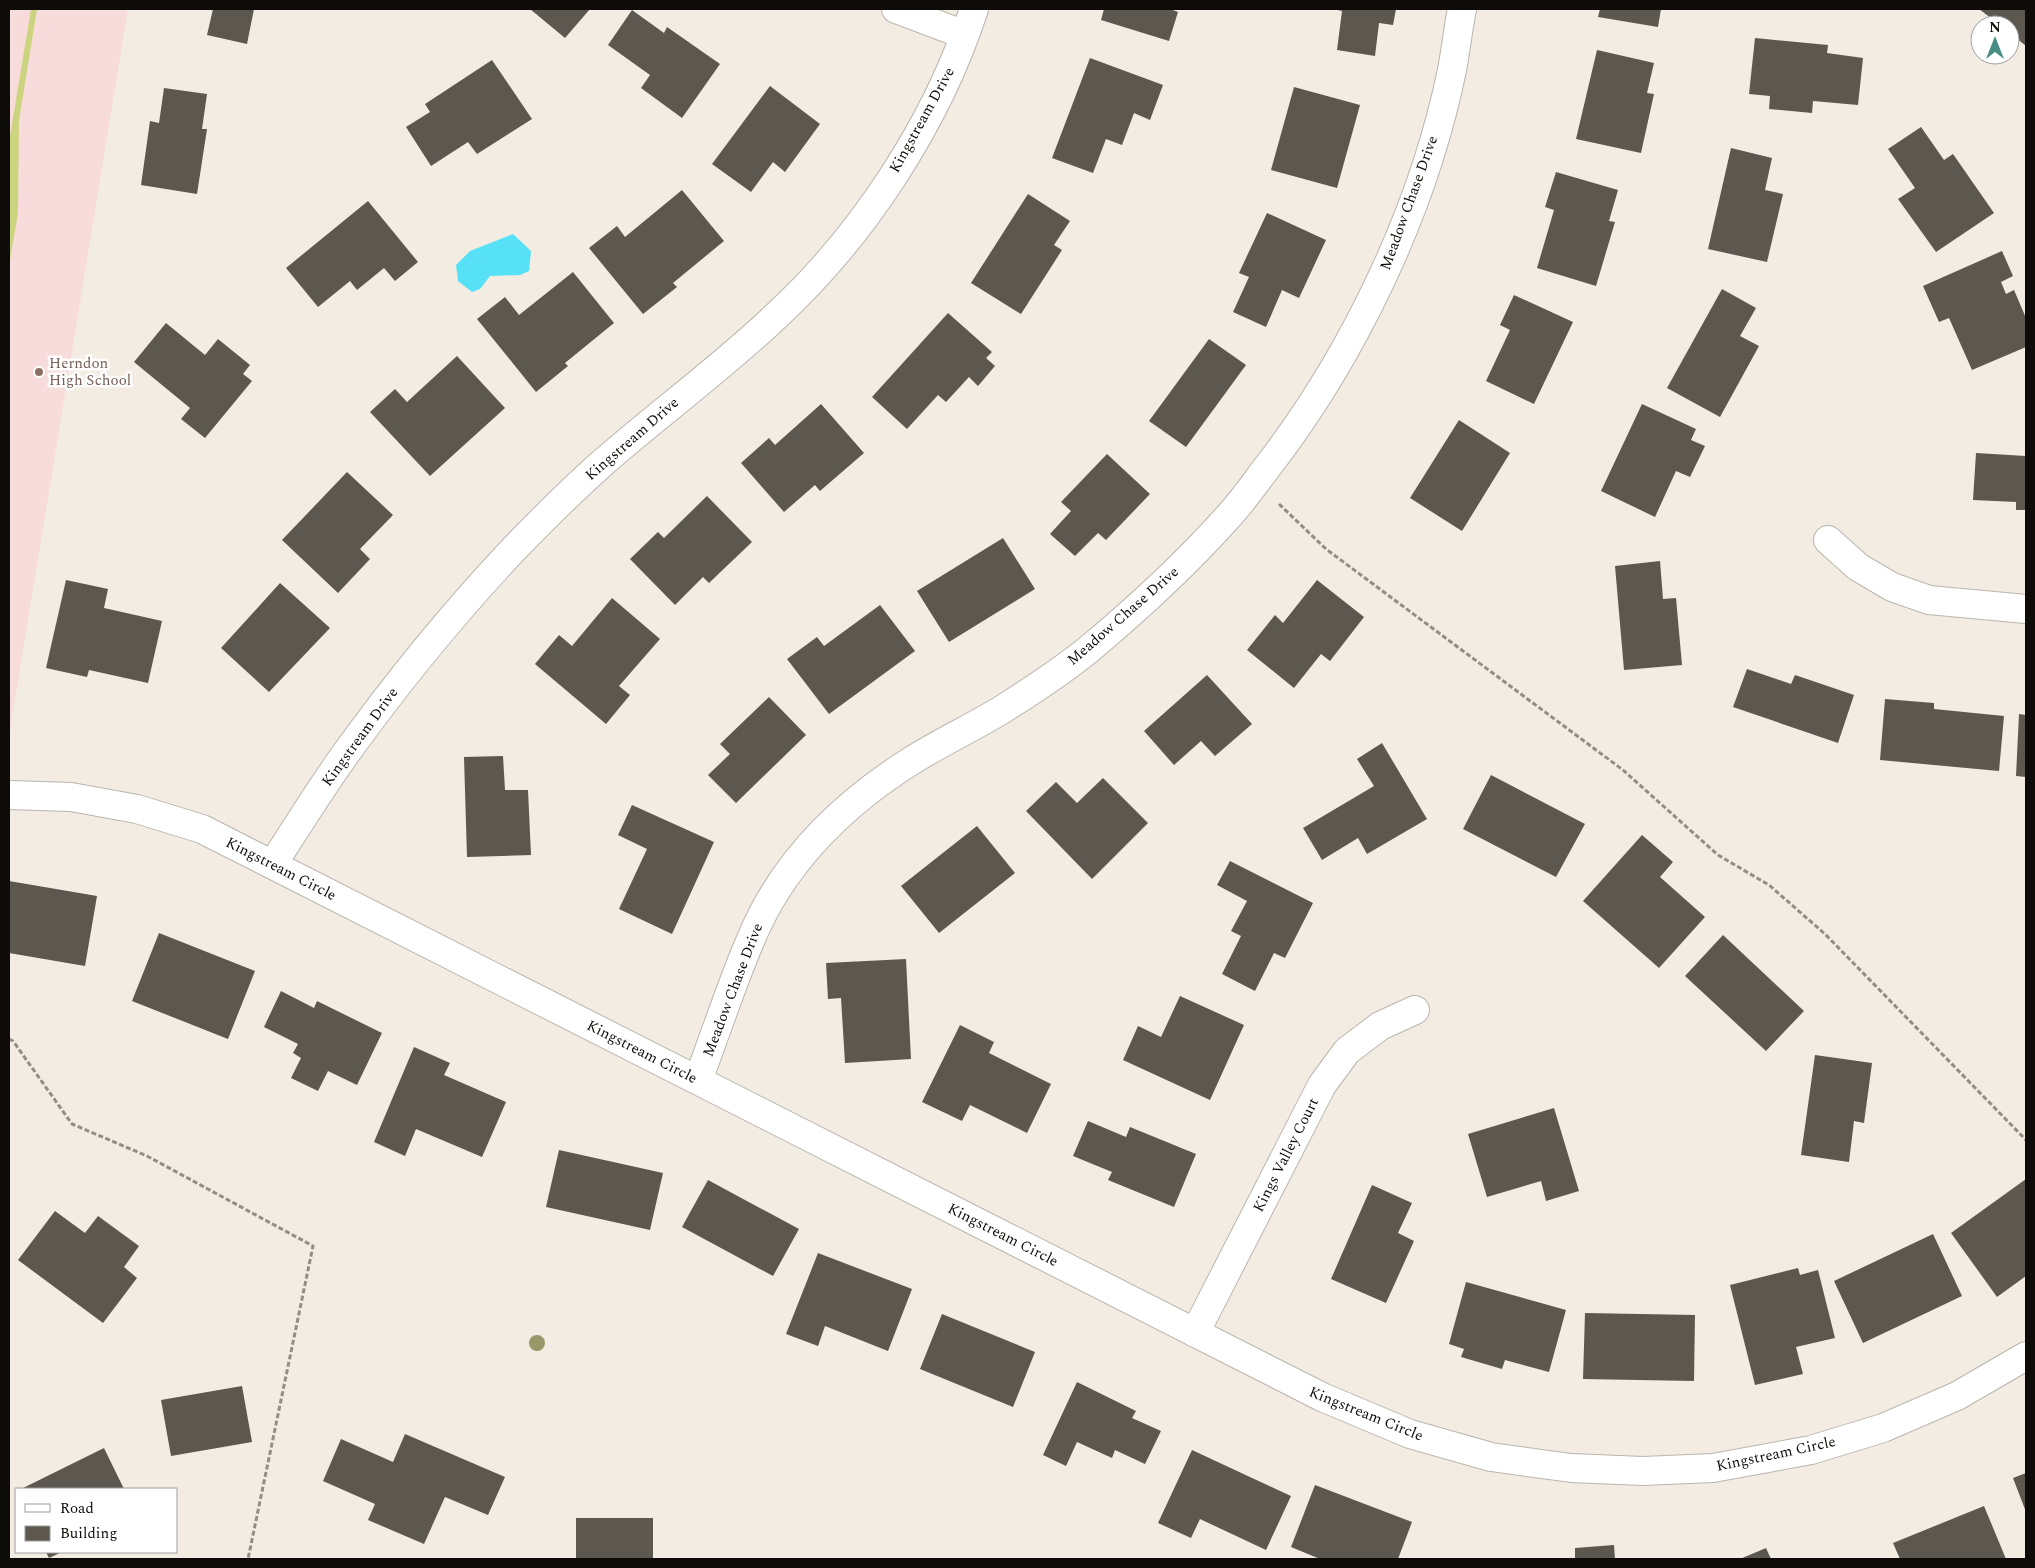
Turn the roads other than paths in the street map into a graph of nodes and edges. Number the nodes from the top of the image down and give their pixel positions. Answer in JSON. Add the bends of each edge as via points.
{"nodes":[{"id":1,"x":896,"y":9,"type":"edge"},
{"id":2,"x":974,"y":9,"type":"edge"},
{"id":3,"x":1462,"y":9,"type":"edge"},
{"id":4,"x":965,"y":35,"type":"junction"},
{"id":5,"x":1828,"y":540,"type":"dead end"},
{"id":6,"x":2026,"y":609,"type":"edge"},
{"id":7,"x":9,"y":795,"type":"edge"},
{"id":8,"x":273,"y":864,"type":"junction"},
{"id":9,"x":1415,"y":1010,"type":"dead end"},
{"id":10,"x":698,"y":1080,"type":"junction"},
{"id":11,"x":1195,"y":1333,"type":"junction"},
{"id":12,"x":2026,"y":1356,"type":"edge"}],
"edges":[{"from":1,"to":4,"type":"street"},
{"from":2,"to":4,"type":"street","name":"Kingstream Drive"},
{"from":3,"to":10,"type":"street","name":"Meadow Chase Drive","via":[[1451,72],[1428,158],[1395,250],[1356,330],[1309,411],[1229,516],[1161,586],[1084,653],[1005,708],[909,762],[859,797],[816,837],[781,884],[752,936]]},
{"from":4,"to":8,"type":"street","name":"Kingstream Drive","via":[[910,149],[864,218],[809,283],[774,318],[598,467],[512,552],[426,648],[349,749]]},
{"from":5,"to":6,"type":"street","via":[[1858,567],[1892,587],[1929,600]]},
{"from":7,"to":8,"type":"street","name":"Kingstream Circle","via":[[71,797],[138,809],[202,829]]},
{"from":8,"to":10,"type":"street","name":"Kingstream Circle"},
{"from":9,"to":11,"type":"street","name":"Kings Valley Court","via":[[1380,1026],[1347,1052],[1322,1085]]},
{"from":10,"to":11,"type":"street","name":"Kingstream Circle"},
{"from":11,"to":12,"type":"street","name":"Kingstream Circle","via":[[1322,1397],[1410,1434],[1491,1456],[1571,1468],[1643,1471],[1713,1468],[1811,1450],[1883,1428],[1957,1396]]}]}
